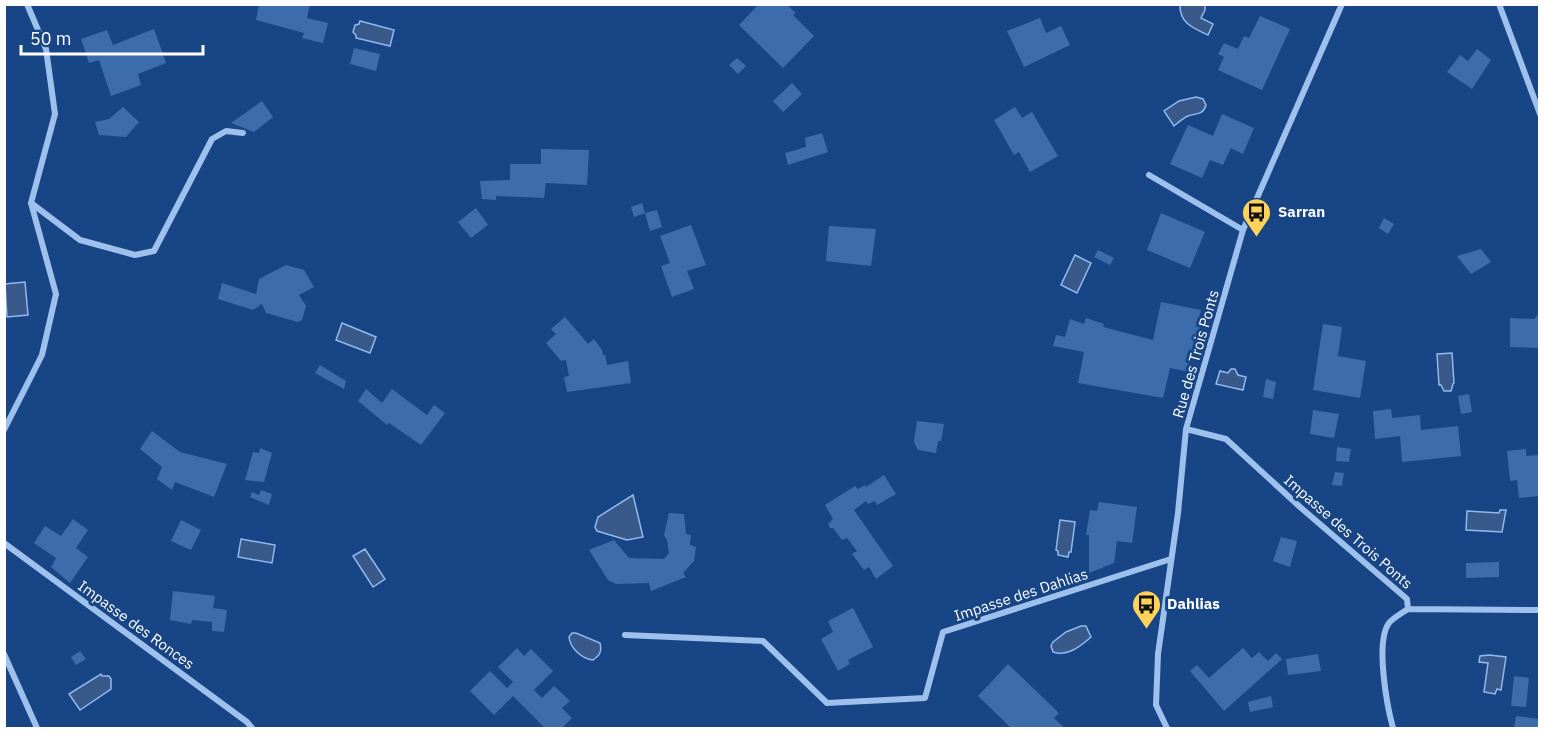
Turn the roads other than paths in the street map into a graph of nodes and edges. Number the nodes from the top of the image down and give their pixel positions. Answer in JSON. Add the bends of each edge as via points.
{"nodes":[{"id":1,"x":27,"y":4,"type":"edge"},
{"id":2,"x":1342,"y":4,"type":"edge"},
{"id":3,"x":1498,"y":4,"type":"edge"},
{"id":4,"x":1539,"y":114,"type":"edge"},
{"id":5,"x":243,"y":133,"type":"dead end"},
{"id":6,"x":1149,"y":176,"type":"dead end"},
{"id":7,"x":31,"y":203,"type":"junction"},
{"id":8,"x":1244,"y":230,"type":"junction"},
{"id":9,"x":1186,"y":429,"type":"junction"},
{"id":10,"x":4,"y":430,"type":"edge"},
{"id":11,"x":4,"y":543,"type":"edge"},
{"id":12,"x":1171,"y":559,"type":"junction"},
{"id":13,"x":1408,"y":609,"type":"junction"},
{"id":14,"x":1539,"y":610,"type":"edge"},
{"id":15,"x":625,"y":635,"type":"dead end"},
{"id":16,"x":4,"y":654,"type":"edge"},
{"id":17,"x":37,"y":729,"type":"edge"},
{"id":18,"x":252,"y":729,"type":"edge"},
{"id":19,"x":1167,"y":729,"type":"edge"},
{"id":20,"x":1393,"y":729,"type":"edge"}],
"edges":[{"from":1,"to":7,"type":"street","via":[[46,49],[55,114]]},
{"from":2,"to":8,"type":"street","name":"Rue des Trois Ponts"},
{"from":3,"to":4,"type":"street"},
{"from":5,"to":7,"type":"street","via":[[226,131],[212,139],[154,251],[135,255],[80,240]]},
{"from":6,"to":8,"type":"street"},
{"from":7,"to":10,"type":"street","via":[[56,294],[42,355]]},
{"from":8,"to":9,"type":"street","name":"Rue des Trois Ponts"},
{"from":9,"to":12,"type":"street","name":"Rue des Trois Ponts"},
{"from":9,"to":13,"type":"street","name":"Impasse des Trois Ponts","via":[[1226,439],[1407,598]]},
{"from":11,"to":18,"type":"street","name":"Impasse des Ronces"},
{"from":12,"to":15,"type":"street","name":"Impasse des Dahlias","via":[[943,632],[925,698],[827,703],[763,641]]},
{"from":12,"to":19,"type":"street","name":"Rue des Trois Ponts","via":[[1158,654],[1156,705]]},
{"from":13,"to":14,"type":"street"},
{"from":13,"to":20,"type":"street","name":"Impasse des Trois Ponts","via":[[1389,624],[1382,649]]},
{"from":16,"to":17,"type":"street"}]}
